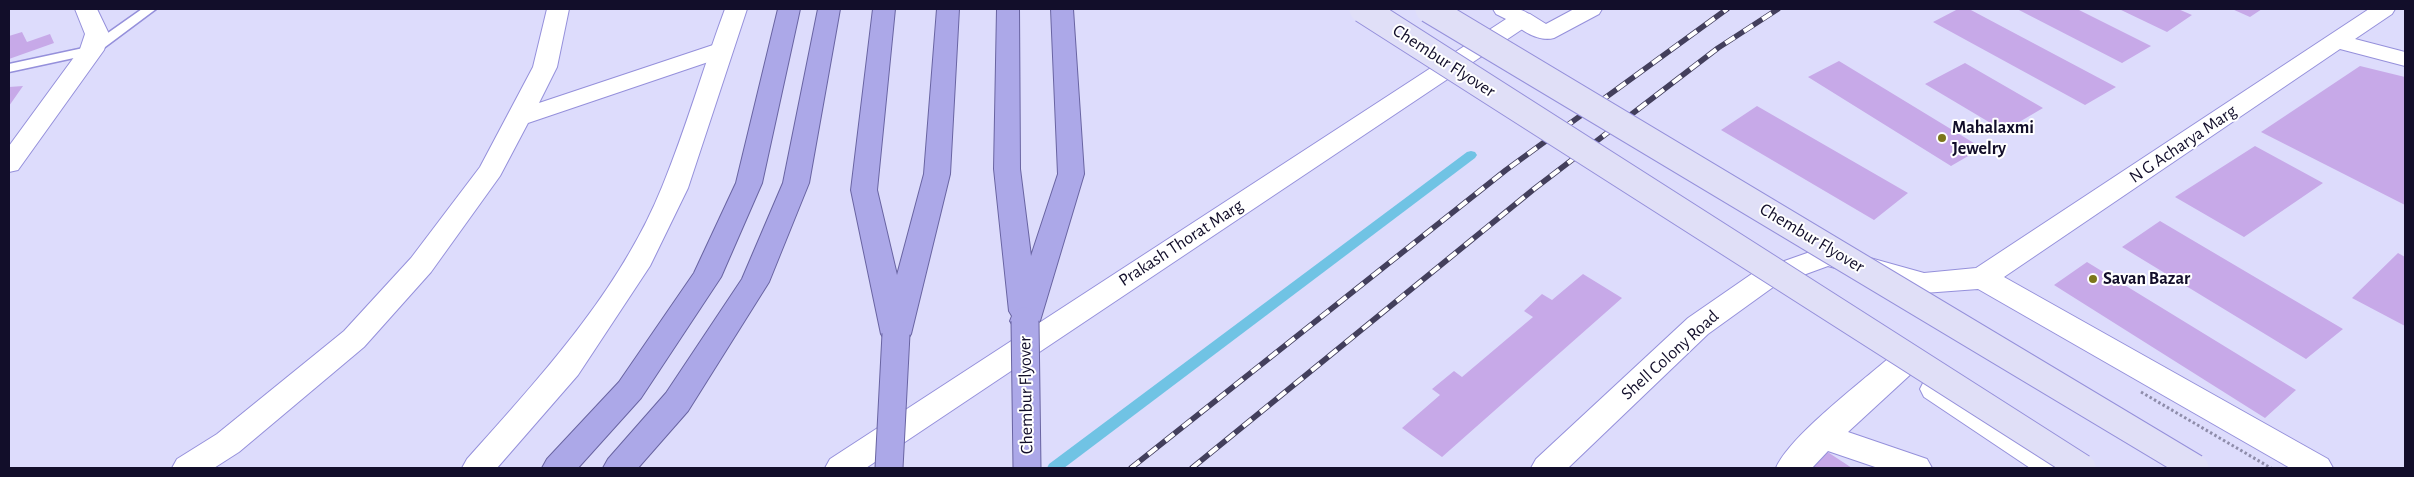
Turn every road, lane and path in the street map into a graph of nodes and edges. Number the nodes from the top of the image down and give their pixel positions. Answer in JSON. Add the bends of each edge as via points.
{"nodes":[{"id":1,"x":86,"y":9,"type":"edge"},
{"id":2,"x":150,"y":9,"type":"edge"},
{"id":3,"x":558,"y":9,"type":"edge"},
{"id":4,"x":736,"y":9,"type":"edge"},
{"id":5,"x":789,"y":9,"type":"edge"},
{"id":6,"x":829,"y":9,"type":"edge"},
{"id":7,"x":884,"y":9,"type":"edge"},
{"id":8,"x":948,"y":9,"type":"edge"},
{"id":9,"x":1008,"y":9,"type":"edge"},
{"id":10,"x":1062,"y":9,"type":"edge"},
{"id":11,"x":1363,"y":9,"type":"edge"},
{"id":12,"x":1428,"y":9,"type":"edge"},
{"id":13,"x":1591,"y":9,"type":"edge"},
{"id":14,"x":2384,"y":9,"type":"edge"},
{"id":15,"x":1513,"y":14,"type":"edge"},
{"id":16,"x":2336,"y":41,"type":"junction"},
{"id":17,"x":92,"y":50,"type":"junction"},
{"id":18,"x":722,"y":50,"type":"junction"},
{"id":19,"x":2405,"y":59,"type":"edge"},
{"id":20,"x":9,"y":68,"type":"edge"},
{"id":21,"x":518,"y":118,"type":"junction"},
{"id":22,"x":9,"y":164,"type":"edge"},
{"id":23,"x":1766,"y":278,"type":"junction"},
{"id":24,"x":1982,"y":278,"type":"junction"},
{"id":25,"x":1025,"y":321,"type":"junction"},
{"id":26,"x":896,"y":334,"type":"junction"},
{"id":27,"x":1900,"y":366,"type":"junction"},
{"id":28,"x":1822,"y":436,"type":"junction"},
{"id":29,"x":2051,"y":467,"type":"edge"},
{"id":30,"x":188,"y":468,"type":"edge"},
{"id":31,"x":478,"y":468,"type":"edge"},
{"id":32,"x":558,"y":468,"type":"edge"},
{"id":33,"x":619,"y":468,"type":"edge"},
{"id":34,"x":841,"y":468,"type":"edge"},
{"id":35,"x":889,"y":468,"type":"edge"},
{"id":36,"x":1027,"y":468,"type":"edge"},
{"id":37,"x":1547,"y":468,"type":"edge"},
{"id":38,"x":1792,"y":468,"type":"edge"},
{"id":39,"x":1916,"y":468,"type":"edge"},
{"id":40,"x":2082,"y":468,"type":"edge"},
{"id":41,"x":2195,"y":468,"type":"edge"},
{"id":42,"x":2317,"y":468,"type":"edge"}],
"edges":[{"from":1,"to":17,"type":"street","via":[[97,34]]},
{"from":2,"to":17,"type":"lane"},
{"from":3,"to":21,"type":"street","via":[[545,66]]},
{"from":4,"to":18,"type":"street"},
{"from":5,"to":32,"type":"highway","via":[[750,184],[707,277],[630,390]]},
{"from":6,"to":33,"type":"highway","via":[[796,183],[755,282],[677,402]]},
{"from":7,"to":26,"type":"highway","via":[[864,190]]},
{"from":8,"to":26,"type":"highway","via":[[937,174]]},
{"from":9,"to":25,"type":"highway","via":[[1008,169]]},
{"from":10,"to":25,"type":"highway","via":[[1072,174]]},
{"from":11,"to":40,"type":"main road","name":"Chembur Flyover","bridge":true},
{"from":12,"to":41,"type":"main road","name":"Chembur Flyover","bridge":true},
{"from":13,"to":15,"type":"street","name":"Prakash Thorat Marg","via":[[1546,32]]},
{"from":14,"to":16,"type":"street","name":"N G Acharya Marg"},
{"from":15,"to":34,"type":"street","name":"Prakash Thorat Marg"},
{"from":16,"to":19,"type":"street"},
{"from":16,"to":24,"type":"street","name":"N G Acharya Marg"},
{"from":17,"to":20,"type":"lane"},
{"from":17,"to":22,"type":"street"},
{"from":18,"to":21,"type":"street"},
{"from":18,"to":31,"type":"street","via":[[675,188],[636,266],[567,367]]},
{"from":21,"to":30,"type":"street","via":[[491,170],[426,257],[354,339],[228,443]]},
{"from":23,"to":24,"type":"street","name":"Shell Colony Road","via":[[1827,256],[1924,283]]},
{"from":23,"to":27,"type":"street"},
{"from":23,"to":37,"type":"street","name":"Shell Colony Road","via":[[1698,326]]},
{"from":24,"to":42,"type":"street"},
{"from":25,"to":36,"type":"highway","name":"Chembur Flyover","bridge":true},
{"from":26,"to":35,"type":"highway","bridge":true},
{"from":27,"to":28,"type":"street"},
{"from":27,"to":29,"type":"street"},
{"from":28,"to":38,"type":"street"},
{"from":28,"to":39,"type":"street"}]}
